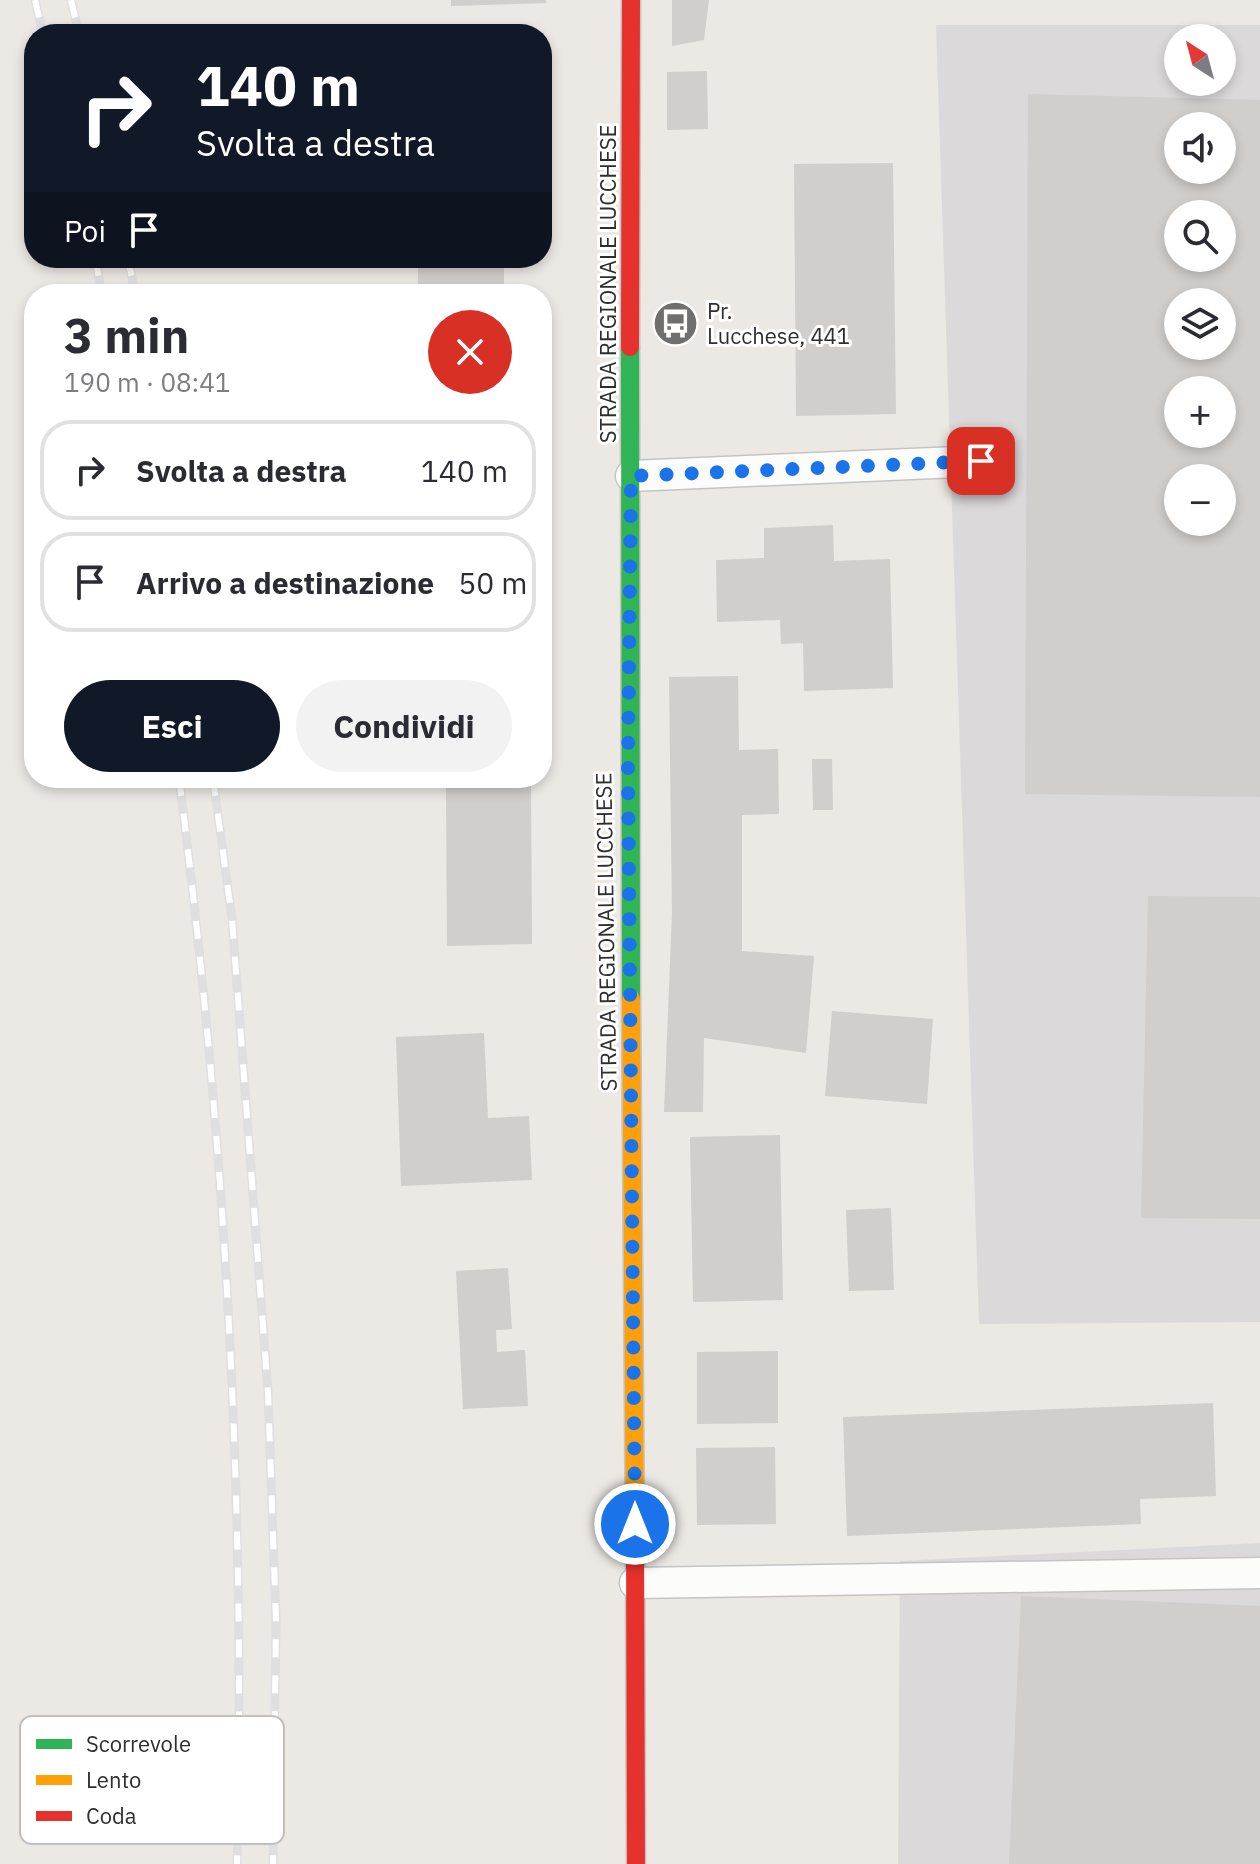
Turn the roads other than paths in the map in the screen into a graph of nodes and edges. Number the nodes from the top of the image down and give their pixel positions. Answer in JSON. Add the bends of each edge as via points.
{"nodes":[{"id":1,"x":631,"y":0,"type":"edge"},
{"id":2,"x":981,"y":461,"type":"dead end"},
{"id":3,"x":631,"y":476,"type":"junction"},
{"id":4,"x":1260,"y":1573,"type":"edge"},
{"id":5,"x":635,"y":1583,"type":"junction"},
{"id":6,"x":636,"y":1864,"type":"edge"}],
"edges":[{"from":1,"to":3,"type":"main road","name":"STRADA REGIONALE LUCCHESE"},
{"from":2,"to":3,"type":"lane"},
{"from":3,"to":5,"type":"main road","name":"STRADA REGIONALE LUCCHESE","via":[[628,770]]},
{"from":4,"to":5,"type":"lane"},
{"from":5,"to":6,"type":"main road","name":"STRADA REGIONALE LUCCHESE"}]}
